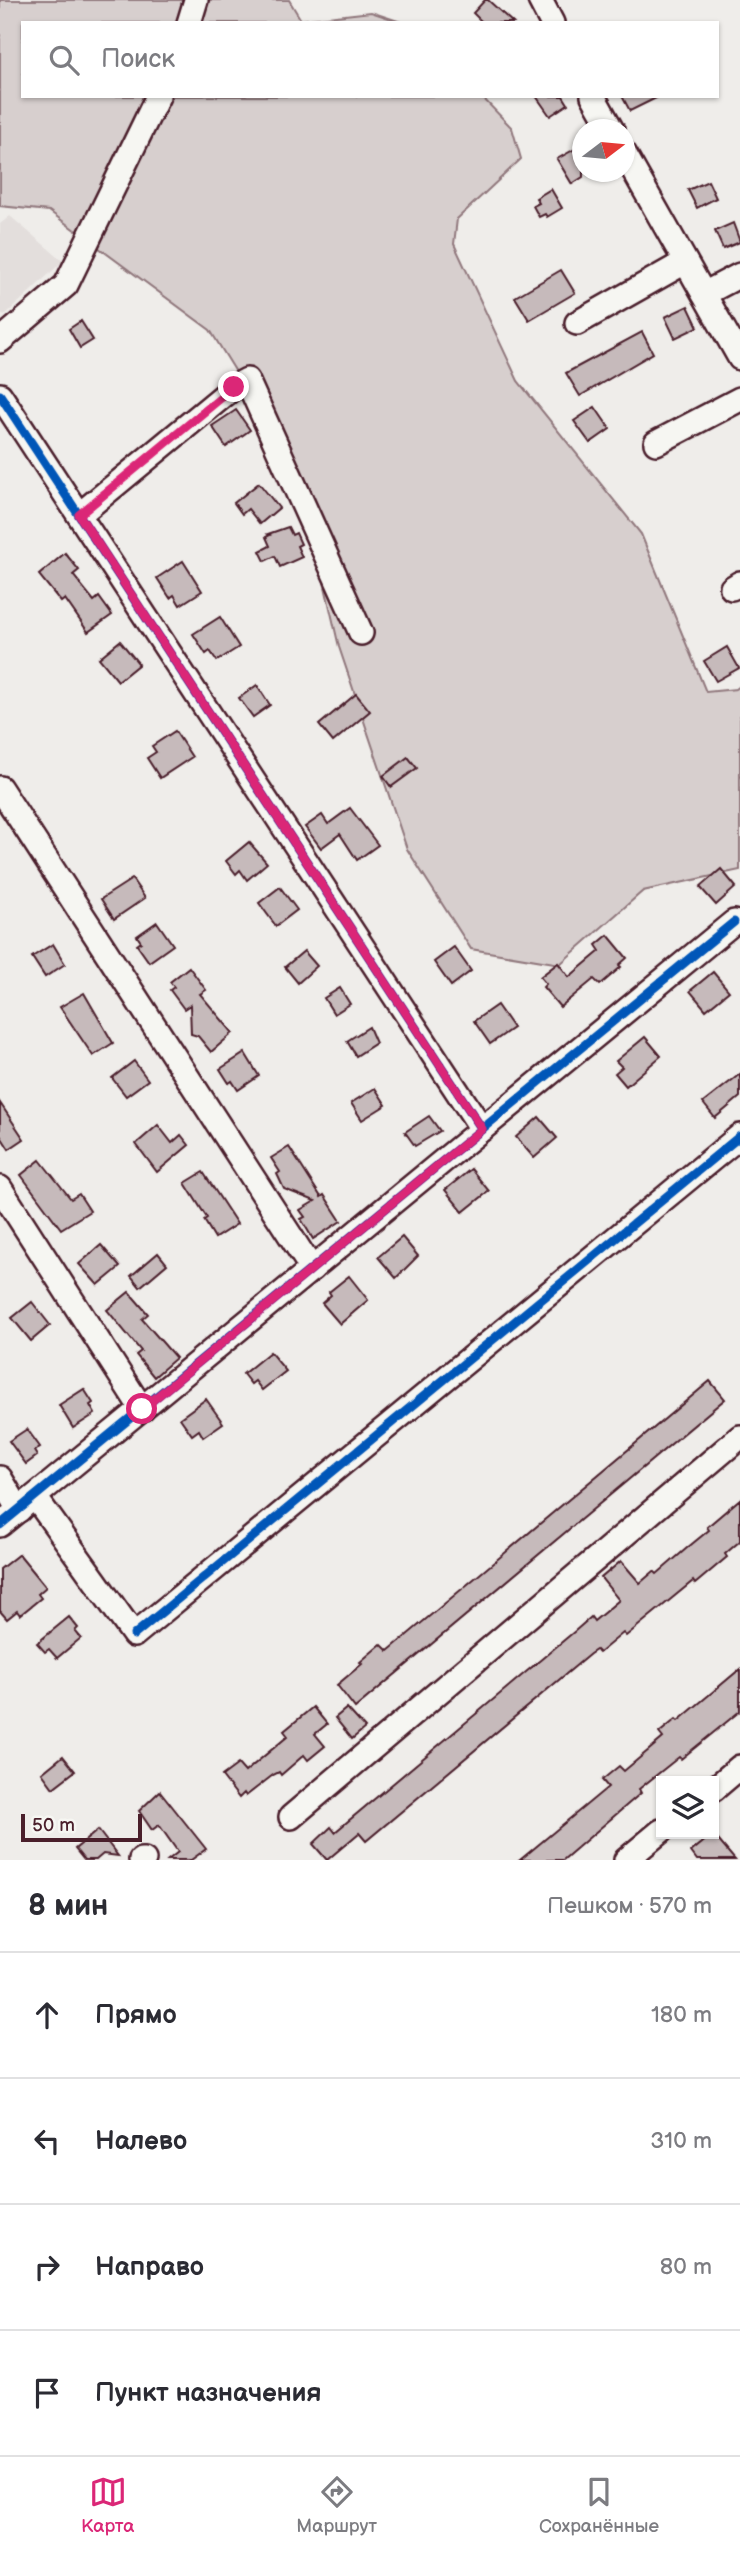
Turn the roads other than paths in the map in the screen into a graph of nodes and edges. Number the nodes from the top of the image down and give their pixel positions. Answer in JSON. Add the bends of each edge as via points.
{"nodes":[{"id":1,"x":196,"y":0,"type":"edge"},
{"id":2,"x":540,"y":0,"type":"edge"},
{"id":3,"x":190,"y":21,"type":"edge"},
{"id":4,"x":551,"y":21,"type":"edge"},
{"id":5,"x":157,"y":98,"type":"edge"},
{"id":6,"x":594,"y":98,"type":"edge"},
{"id":7,"x":606,"y":119,"type":"edge"},
{"id":8,"x":635,"y":171,"type":"edge"},
{"id":9,"x":685,"y":262,"type":"junction"},
{"id":10,"x":740,"y":275,"type":"edge"},
{"id":11,"x":704,"y":294,"type":"junction"},
{"id":12,"x":577,"y":323,"type":"dead end"},
{"id":13,"x":0,"y":341,"type":"edge"},
{"id":14,"x":740,"y":358,"type":"edge"},
{"id":15,"x":0,"y":395,"type":"edge"},
{"id":16,"x":740,"y":399,"type":"edge"},
{"id":17,"x":656,"y":443,"type":"dead end"},
{"id":18,"x":79,"y":515,"type":"junction"},
{"id":19,"x":361,"y":633,"type":"dead end"},
{"id":20,"x":0,"y":788,"type":"edge"},
{"id":21,"x":734,"y":922,"type":"dead end"},
{"id":22,"x":482,"y":1129,"type":"junction"},
{"id":23,"x":740,"y":1136,"type":"edge"},
{"id":24,"x":0,"y":1188,"type":"edge"},
{"id":25,"x":312,"y":1269,"type":"junction"},
{"id":26,"x":142,"y":1409,"type":"junction"},
{"id":27,"x":740,"y":1437,"type":"edge"},
{"id":28,"x":0,"y":1478,"type":"edge"},
{"id":29,"x":27,"y":1503,"type":"junction"},
{"id":30,"x":0,"y":1525,"type":"edge"},
{"id":31,"x":740,"y":1767,"type":"edge"},
{"id":32,"x":719,"y":1785,"type":"edge"},
{"id":33,"x":291,"y":1817,"type":"dead end"},
{"id":34,"x":656,"y":1836,"type":"edge"},
{"id":35,"x":626,"y":1860,"type":"edge"}],
"edges":[{"from":1,"to":3,"type":"street"},
{"from":2,"to":4,"type":"street"},
{"from":5,"to":13,"type":"street","via":[[66,285]]},
{"from":6,"to":7,"type":"street"},
{"from":8,"to":9,"type":"street"},
{"from":9,"to":11,"type":"street"},
{"from":9,"to":12,"type":"street"},
{"from":10,"to":11,"type":"street"},
{"from":11,"to":14,"type":"street"},
{"from":15,"to":18,"type":"street"},
{"from":16,"to":17,"type":"street"},
{"from":18,"to":19,"type":"street","via":[[247,380]]},
{"from":18,"to":22,"type":"street"},
{"from":20,"to":25,"type":"street"},
{"from":21,"to":22,"type":"street"},
{"from":22,"to":25,"type":"street"},
{"from":23,"to":29,"type":"street","via":[[134,1635]]},
{"from":24,"to":26,"type":"street"},
{"from":25,"to":26,"type":"street"},
{"from":26,"to":29,"type":"street"},
{"from":27,"to":33,"type":"street"},
{"from":28,"to":29,"type":"street"},
{"from":29,"to":30,"type":"street"},
{"from":31,"to":32,"type":"street"},
{"from":34,"to":35,"type":"street"}]}
